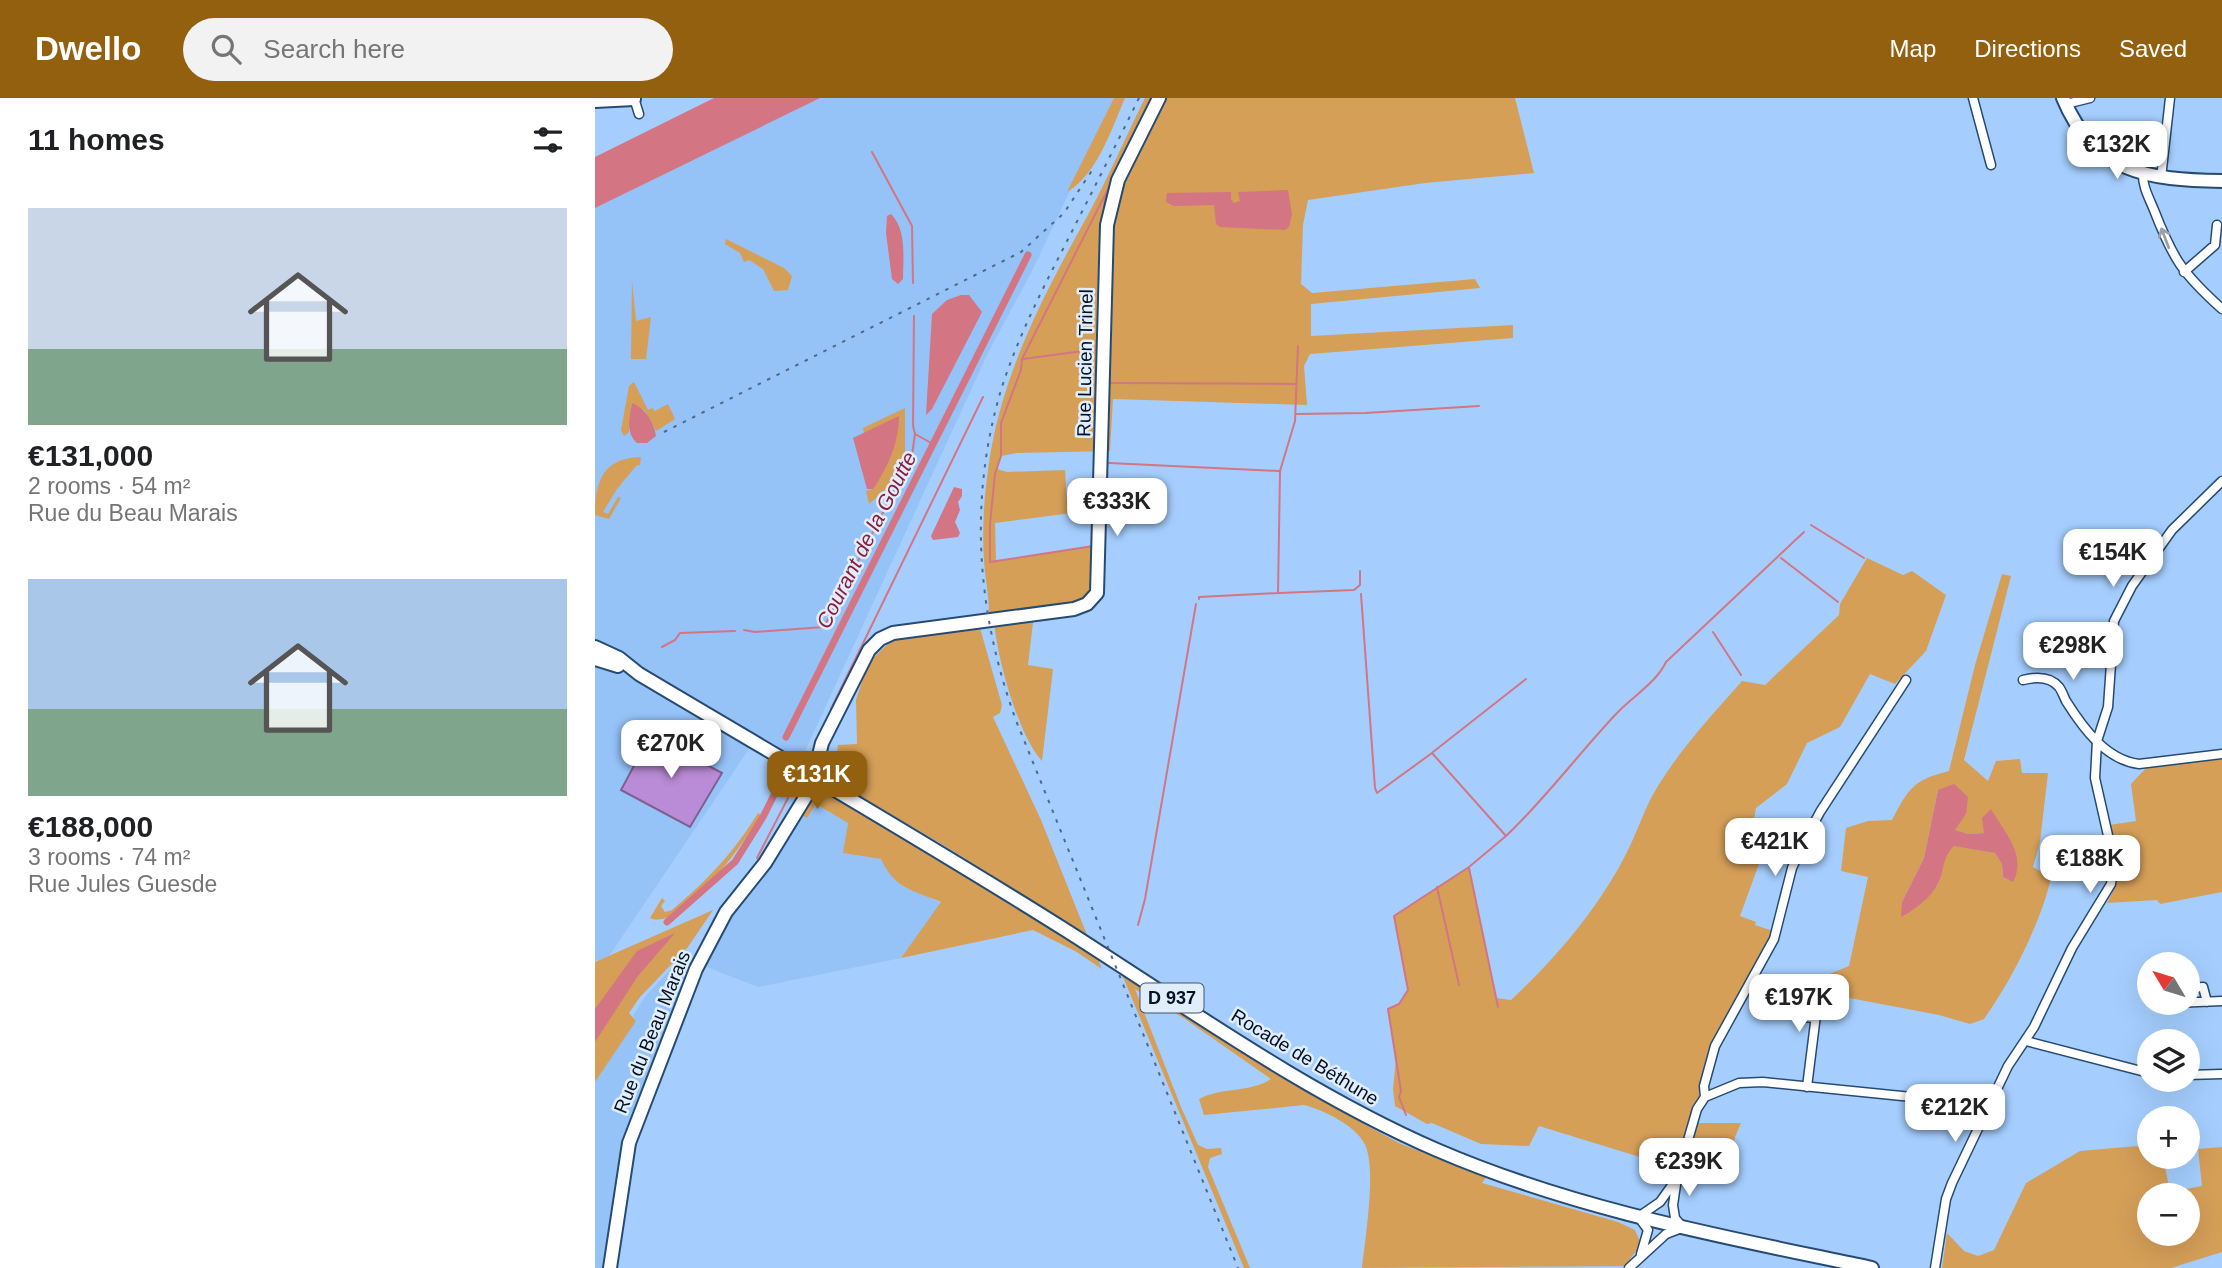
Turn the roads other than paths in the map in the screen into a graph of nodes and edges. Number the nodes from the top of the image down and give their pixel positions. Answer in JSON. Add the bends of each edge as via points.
{"nodes":[{"id":1,"x":634,"y":98,"type":"edge"},
{"id":2,"x":643,"y":98,"type":"edge"},
{"id":3,"x":1159,"y":98,"type":"edge"},
{"id":4,"x":1973,"y":98,"type":"edge"},
{"id":5,"x":2090,"y":98,"type":"edge"},
{"id":6,"x":2170,"y":98,"type":"edge"},
{"id":7,"x":595,"y":101,"type":"edge"},
{"id":8,"x":2064,"y":101,"type":"edge"},
{"id":9,"x":639,"y":114,"type":"dead end"},
{"id":10,"x":1991,"y":165,"type":"dead end"},
{"id":11,"x":2143,"y":173,"type":"junction"},
{"id":12,"x":2161,"y":177,"type":"junction"},
{"id":13,"x":2222,"y":181,"type":"edge"},
{"id":14,"x":2217,"y":225,"type":"dead end"},
{"id":15,"x":2184,"y":272,"type":"junction"},
{"id":16,"x":2222,"y":309,"type":"edge"},
{"id":17,"x":2222,"y":481,"type":"edge"},
{"id":18,"x":595,"y":647,"type":"edge"},
{"id":19,"x":595,"y":659,"type":"edge"},
{"id":20,"x":639,"y":674,"type":"junction"},
{"id":21,"x":1906,"y":680,"type":"dead end"},
{"id":22,"x":2023,"y":680,"type":"dead end"},
{"id":23,"x":2097,"y":741,"type":"junction"},
{"id":24,"x":2222,"y":754,"type":"edge"},
{"id":25,"x":812,"y":777,"type":"junction"},
{"id":26,"x":1820,"y":983,"type":"dead end"},
{"id":27,"x":2200,"y":987,"type":"edge"},
{"id":28,"x":2222,"y":1001,"type":"edge"},
{"id":29,"x":2200,"y":1002,"type":"edge"},
{"id":30,"x":2207,"y":1002,"type":"junction"},
{"id":31,"x":1800,"y":1017,"type":"dead end"},
{"id":32,"x":1816,"y":1018,"type":"junction"},
{"id":33,"x":2027,"y":1041,"type":"junction"},
{"id":34,"x":2137,"y":1070,"type":"edge"},
{"id":35,"x":2222,"y":1074,"type":"edge"},
{"id":36,"x":2200,"y":1075,"type":"edge"},
{"id":37,"x":1807,"y":1087,"type":"junction"},
{"id":38,"x":1705,"y":1097,"type":"junction"},
{"id":39,"x":1991,"y":1105,"type":"junction"},
{"id":40,"x":1677,"y":1178,"type":"junction"},
{"id":41,"x":1637,"y":1216,"type":"junction"},
{"id":42,"x":1680,"y":1227,"type":"junction"},
{"id":43,"x":1640,"y":1255,"type":"junction"},
{"id":44,"x":610,"y":1268,"type":"edge"},
{"id":45,"x":1629,"y":1268,"type":"edge"},
{"id":46,"x":1872,"y":1268,"type":"edge"},
{"id":47,"x":1935,"y":1268,"type":"edge"}],
"edges":[{"from":1,"to":2,"type":"street"},
{"from":1,"to":7,"type":"street"},
{"from":1,"to":9,"type":"street"},
{"from":3,"to":25,"type":"street","name":"Rue Lucien Trinel","via":[[1118,180],[1107,225],[1095,596],[1074,609],[893,633],[880,639],[865,656],[834,716]]},
{"from":4,"to":10,"type":"street"},
{"from":5,"to":8,"type":"street"},
{"from":6,"to":12,"type":"street"},
{"from":8,"to":11,"type":"street","via":[[2092,147]]},
{"from":11,"to":12,"type":"street"},
{"from":15,"to":11,"type":"street","one_way":true,"via":[[2171,253]]},
{"from":12,"to":13,"type":"street"},
{"from":14,"to":15,"type":"street","via":[[2215,245]]},
{"from":15,"to":16,"type":"street"},
{"from":17,"to":23,"type":"street","via":[[2172,530],[2122,603],[2111,632],[2108,707]]},
{"from":18,"to":20,"type":"street","number":"D 937"},
{"from":19,"to":20,"type":"street","number":"D 937"},
{"from":20,"to":25,"type":"street","name":"Rocade de Béthune","number":"D 937"},
{"from":21,"to":38,"type":"street","via":[[1820,813],[1792,868],[1774,939],[1715,1046]]},
{"from":22,"to":23,"type":"street","via":[[2036,677],[2059,686]]},
{"from":23,"to":24,"type":"street","via":[[2127,763]]},
{"from":23,"to":33,"type":"street","via":[[2096,792],[2111,847],[2113,874],[2104,900],[2072,948]]},
{"from":25,"to":41,"type":"street","name":"Rocade de Béthune","number":"D 937","via":[[1354,1110],[1484,1170]]},
{"from":25,"to":44,"type":"street","name":"Rue du Beau Marais","via":[[811,789],[765,863],[726,912],[696,969],[647,1089],[624,1162]]},
{"from":26,"to":32,"type":"street"},
{"from":27,"to":30,"type":"street"},
{"from":28,"to":30,"type":"street"},
{"from":29,"to":30,"type":"street"},
{"from":31,"to":32,"type":"street"},
{"from":32,"to":37,"type":"street"},
{"from":33,"to":34,"type":"street"},
{"from":33,"to":39,"type":"street","via":[[2008,1066]]},
{"from":35,"to":36,"type":"street"},
{"from":37,"to":38,"type":"street","via":[[1739,1083]]},
{"from":37,"to":39,"type":"street"},
{"from":38,"to":40,"type":"street","via":[[1697,1109]]},
{"from":39,"to":47,"type":"street","via":[[1946,1199]]},
{"from":40,"to":41,"type":"street","via":[[1660,1202]]},
{"from":40,"to":42,"type":"street","via":[[1673,1205]]},
{"from":41,"to":42,"type":"street","name":"Rocade de Béthune","number":"D 937"},
{"from":41,"to":43,"type":"street","via":[[1648,1230]]},
{"from":42,"to":43,"type":"street"},
{"from":42,"to":46,"type":"street","name":"Rocade de Béthune","number":"D 937"},
{"from":43,"to":45,"type":"street"}]}
